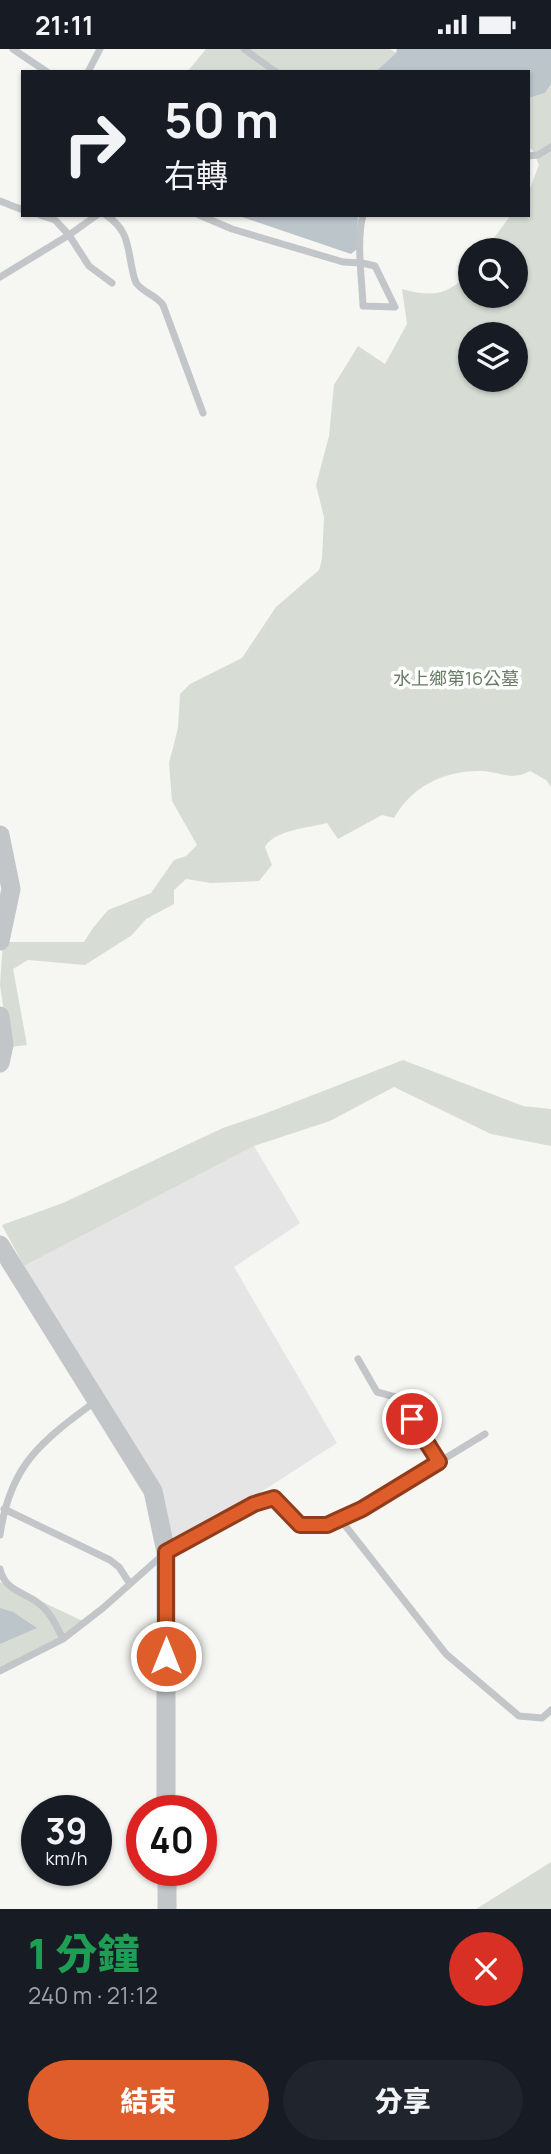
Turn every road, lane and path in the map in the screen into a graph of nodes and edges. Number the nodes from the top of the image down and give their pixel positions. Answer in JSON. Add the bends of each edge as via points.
{"nodes":[{"id":1,"x":13,"y":49,"type":"edge"},
{"id":2,"x":100,"y":49,"type":"edge"},
{"id":3,"x":244,"y":49,"type":"edge"},
{"id":4,"x":44,"y":70,"type":"edge"},
{"id":5,"x":89,"y":70,"type":"edge"},
{"id":6,"x":272,"y":70,"type":"edge"},
{"id":7,"x":551,"y":147,"type":"edge"},
{"id":8,"x":530,"y":156,"type":"edge"},
{"id":9,"x":0,"y":201,"type":"edge"},
{"id":10,"x":21,"y":209,"type":"edge"},
{"id":11,"x":46,"y":217,"type":"edge"},
{"id":12,"x":94,"y":217,"type":"edge"},
{"id":13,"x":109,"y":217,"type":"edge"},
{"id":14,"x":204,"y":217,"type":"edge"},
{"id":15,"x":362,"y":217,"type":"edge"},
{"id":16,"x":69,"y":235,"type":"junction"},
{"id":17,"x":362,"y":263,"type":"junction"},
{"id":18,"x":0,"y":277,"type":"edge"},
{"id":19,"x":112,"y":283,"type":"dead end"},
{"id":20,"x":203,"y":413,"type":"dead end"},
{"id":21,"x":0,"y":835,"type":"edge"},
{"id":22,"x":0,"y":941,"type":"edge"},
{"id":23,"x":0,"y":1016,"type":"edge"},
{"id":24,"x":0,"y":1063,"type":"edge"},
{"id":25,"x":0,"y":1245,"type":"edge"},
{"id":26,"x":358,"y":1359,"type":"dead end"},
{"id":27,"x":97,"y":1400,"type":"junction"},
{"id":28,"x":485,"y":1434,"type":"dead end"},
{"id":29,"x":439,"y":1462,"type":"junction"},
{"id":30,"x":4,"y":1509,"type":"junction"},
{"id":31,"x":340,"y":1519,"type":"junction"},
{"id":32,"x":0,"y":1535,"type":"edge"},
{"id":33,"x":166,"y":1552,"type":"junction"},
{"id":34,"x":0,"y":1569,"type":"edge"},
{"id":35,"x":130,"y":1584,"type":"junction"},
{"id":36,"x":63,"y":1639,"type":"junction"},
{"id":37,"x":0,"y":1671,"type":"edge"},
{"id":38,"x":551,"y":1710,"type":"edge"},
{"id":39,"x":166,"y":1795,"type":"edge"},
{"id":40,"x":166,"y":1886,"type":"edge"},
{"id":41,"x":167,"y":1909,"type":"edge"}],
"edges":[{"from":1,"to":4,"type":"lane"},
{"from":2,"to":5,"type":"lane"},
{"from":3,"to":6,"type":"lane"},
{"from":7,"to":8,"type":"lane"},
{"from":9,"to":10,"type":"lane"},
{"from":11,"to":16,"type":"lane"},
{"from":12,"to":16,"type":"lane"},
{"from":13,"to":20,"type":"lane","via":[[125,235],[138,285],[163,305]]},
{"from":14,"to":17,"type":"lane","via":[[343,262]]},
{"from":15,"to":17,"type":"lane","via":[[358,233]]},
{"from":16,"to":18,"type":"lane"},
{"from":16,"to":19,"type":"lane","via":[[89,267]]},
{"from":17,"to":17,"type":"lane","via":[[374,267],[395,307],[363,306]]},
{"from":21,"to":22,"type":"street","via":[[11,889]]},
{"from":23,"to":24,"type":"street","via":[[4,1045]]},
{"from":25,"to":27,"type":"street"},
{"from":26,"to":29,"type":"lane","via":[[377,1392],[399,1398]]},
{"from":27,"to":30,"type":"lane","via":[[49,1435],[15,1479]]},
{"from":27,"to":33,"type":"street","via":[[153,1491]]},
{"from":28,"to":29,"type":"lane"},
{"from":29,"to":31,"type":"lane"},
{"from":30,"to":32,"type":"lane"},
{"from":30,"to":35,"type":"lane","via":[[110,1560]]},
{"from":31,"to":33,"type":"lane","via":[[327,1525],[300,1525],[274,1498],[254,1504]]},
{"from":31,"to":38,"type":"lane","via":[[446,1654],[519,1716],[542,1719]]},
{"from":33,"to":35,"type":"lane"},
{"from":33,"to":39,"type":"street"},
{"from":34,"to":36,"type":"lane","via":[[13,1590],[45,1607]]},
{"from":35,"to":36,"type":"lane"},
{"from":36,"to":37,"type":"lane"},
{"from":40,"to":41,"type":"street"}]}
